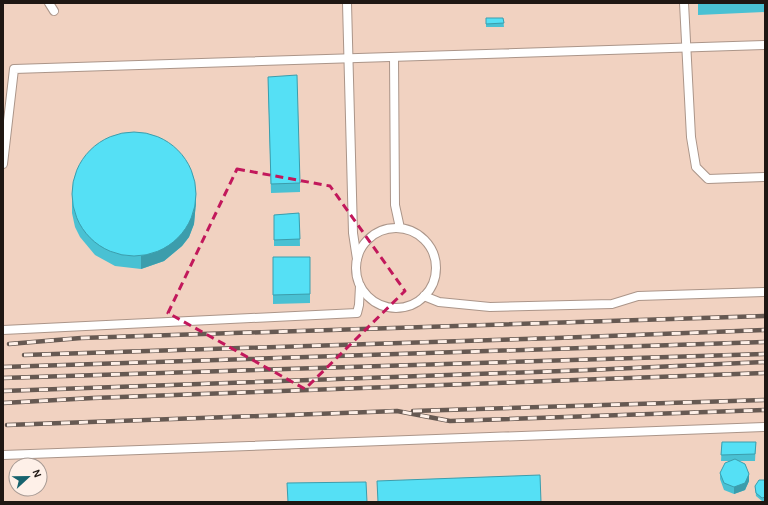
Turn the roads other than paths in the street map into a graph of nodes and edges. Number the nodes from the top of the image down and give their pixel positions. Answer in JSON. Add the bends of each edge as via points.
{"nodes":[{"id":1,"x":49,"y":3,"type":"edge"},
{"id":2,"x":347,"y":3,"type":"edge"},
{"id":3,"x":684,"y":3,"type":"edge"},
{"id":4,"x":54,"y":11,"type":"dead end"},
{"id":5,"x":765,"y":45,"type":"edge"},
{"id":6,"x":686,"y":47,"type":"junction"},
{"id":7,"x":394,"y":57,"type":"junction"},
{"id":8,"x":349,"y":58,"type":"junction"},
{"id":9,"x":3,"y":164,"type":"edge"},
{"id":10,"x":765,"y":178,"type":"edge"},
{"id":11,"x":400,"y":228,"type":"junction"},
{"id":12,"x":357,"y":259,"type":"junction"},
{"id":13,"x":360,"y":286,"type":"junction"},
{"id":14,"x":765,"y":292,"type":"edge"},
{"id":15,"x":424,"y":296,"type":"junction"},
{"id":16,"x":3,"y":330,"type":"edge"},
{"id":17,"x":765,"y":427,"type":"edge"},
{"id":18,"x":3,"y":455,"type":"edge"}],
"edges":[{"from":1,"to":4,"type":"lane"},
{"from":2,"to":8,"type":"lane"},
{"from":3,"to":6,"type":"lane"},
{"from":5,"to":6,"type":"lane"},
{"from":6,"to":7,"type":"lane"},
{"from":6,"to":10,"type":"lane","via":[[691,137],[696,167],[708,180]]},
{"from":7,"to":8,"type":"lane"},
{"from":7,"to":11,"type":"lane","via":[[394,206]]},
{"from":8,"to":9,"type":"lane","via":[[14,69]]},
{"from":8,"to":12,"type":"lane","via":[[353,233]]},
{"from":11,"to":12,"type":"lane","via":[[390,228],[371,236],[360,250]]},
{"from":11,"to":15,"type":"lane","via":[[419,235],[432,251],[436,271],[432,285]]},
{"from":12,"to":13,"type":"lane"},
{"from":13,"to":15,"type":"lane","via":[[372,300],[389,307],[408,306]]},
{"from":13,"to":16,"type":"lane","via":[[357,313]]},
{"from":14,"to":15,"type":"lane","via":[[638,296],[612,304],[490,307],[439,302]]},
{"from":17,"to":18,"type":"lane"}]}
